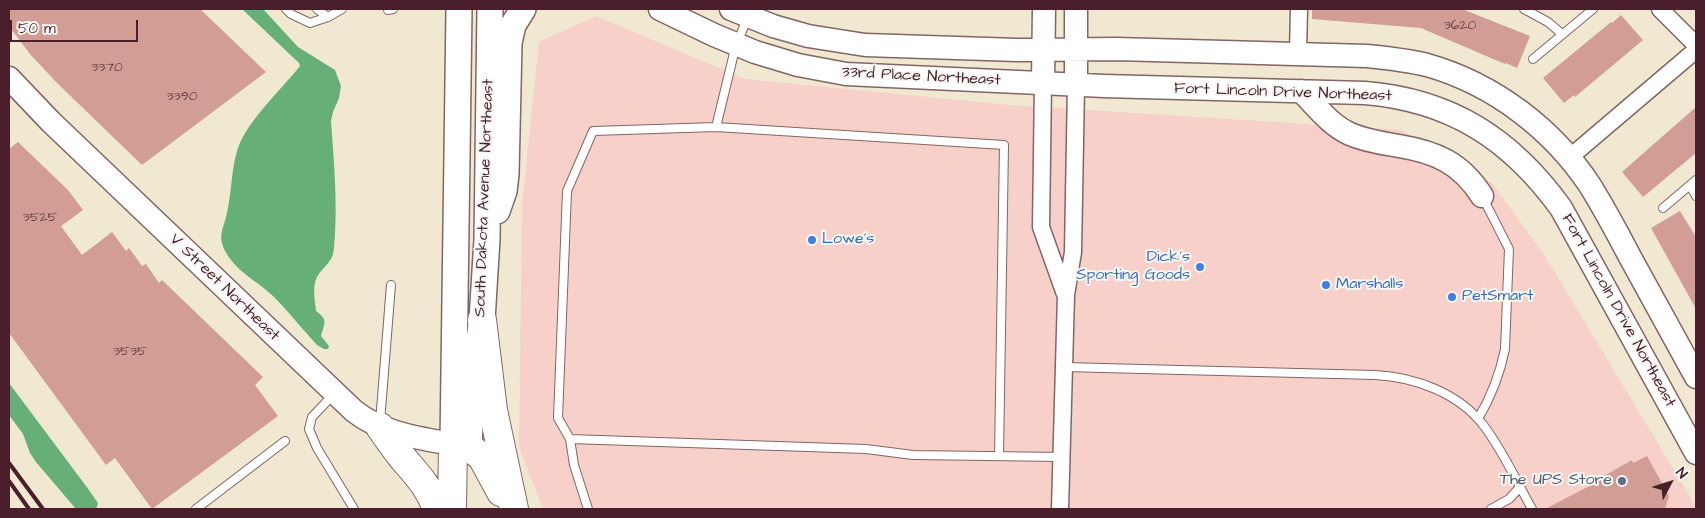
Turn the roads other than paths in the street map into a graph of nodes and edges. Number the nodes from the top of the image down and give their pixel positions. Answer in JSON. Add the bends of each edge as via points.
{"nodes":[{"id":1,"x":286,"y":9,"type":"edge"},
{"id":2,"x":317,"y":9,"type":"edge"},
{"id":3,"x":342,"y":9,"type":"edge"},
{"id":4,"x":459,"y":9,"type":"edge"},
{"id":5,"x":490,"y":9,"type":"edge"},
{"id":6,"x":523,"y":9,"type":"edge"},
{"id":7,"x":660,"y":9,"type":"edge"},
{"id":8,"x":1044,"y":9,"type":"edge"},
{"id":9,"x":1076,"y":9,"type":"edge"},
{"id":10,"x":1299,"y":9,"type":"edge"},
{"id":11,"x":1524,"y":9,"type":"edge"},
{"id":12,"x":1593,"y":9,"type":"edge"},
{"id":13,"x":1660,"y":9,"type":"edge"},
{"id":14,"x":740,"y":13,"type":"edge"},
{"id":15,"x":328,"y":17,"type":"junction"},
{"id":16,"x":1562,"y":34,"type":"junction"},
{"id":17,"x":1696,"y":44,"type":"edge"},
{"id":18,"x":736,"y":45,"type":"junction"},
{"id":19,"x":1044,"y":49,"type":"junction"},
{"id":20,"x":1076,"y":49,"type":"junction"},
{"id":21,"x":1696,"y":50,"type":"edge"},
{"id":22,"x":1298,"y":53,"type":"junction"},
{"id":23,"x":1533,"y":60,"type":"dead end"},
{"id":24,"x":9,"y":78,"type":"edge"},
{"id":25,"x":1043,"y":83,"type":"junction"},
{"id":26,"x":1076,"y":84,"type":"junction"},
{"id":27,"x":1301,"y":91,"type":"junction"},
{"id":28,"x":716,"y":128,"type":"junction"},
{"id":29,"x":1569,"y":158,"type":"junction"},
{"id":30,"x":1693,"y":183,"type":"edge"},
{"id":31,"x":1482,"y":196,"type":"joint"},
{"id":32,"x":1696,"y":196,"type":"edge"},
{"id":33,"x":1663,"y":208,"type":"dead end"},
{"id":34,"x":487,"y":239,"type":"junction"},
{"id":35,"x":391,"y":285,"type":"dead end"},
{"id":36,"x":1066,"y":295,"type":"junction"},
{"id":37,"x":482,"y":320,"type":"junction"},
{"id":38,"x":1064,"y":367,"type":"junction"},
{"id":39,"x":1696,"y":377,"type":"edge"},
{"id":40,"x":335,"y":393,"type":"junction"},
{"id":41,"x":1478,"y":419,"type":"junction"},
{"id":42,"x":380,"y":427,"type":"junction"},
{"id":43,"x":570,"y":439,"type":"junction"},
{"id":44,"x":285,"y":441,"type":"dead end"},
{"id":45,"x":461,"y":445,"type":"junction"},
{"id":46,"x":1696,"y":453,"type":"edge"},
{"id":47,"x":999,"y":456,"type":"junction"},
{"id":48,"x":1062,"y":457,"type":"junction"},
{"id":49,"x":1520,"y":487,"type":"junction"},
{"id":50,"x":196,"y":509,"type":"edge"},
{"id":51,"x":354,"y":509,"type":"edge"},
{"id":52,"x":437,"y":509,"type":"edge"},
{"id":53,"x":452,"y":509,"type":"edge"},
{"id":54,"x":470,"y":509,"type":"edge"},
{"id":55,"x":509,"y":509,"type":"edge"},
{"id":56,"x":514,"y":509,"type":"edge"},
{"id":57,"x":588,"y":509,"type":"edge"},
{"id":58,"x":1060,"y":509,"type":"edge"},
{"id":59,"x":1491,"y":509,"type":"edge"},
{"id":60,"x":1532,"y":509,"type":"edge"}],
"edges":[{"from":1,"to":15,"type":"lane","via":[[310,23]]},
{"from":2,"to":15,"type":"lane"},
{"from":3,"to":15,"type":"lane"},
{"from":4,"to":45,"type":"main road","name":"South Dakota Avenue Northeast"},
{"from":5,"to":34,"type":"main road","name":"South Dakota Avenue Northeast"},
{"from":6,"to":34,"type":"main road","via":[[513,25],[509,42],[504,191]]},
{"from":7,"to":18,"type":"street","name":"33rd Place Northeast"},
{"from":8,"to":19,"type":"street"},
{"from":9,"to":20,"type":"street"},
{"from":10,"to":22,"type":"street"},
{"from":11,"to":16,"type":"lane"},
{"from":12,"to":16,"type":"lane"},
{"from":13,"to":17,"type":"street"},
{"from":14,"to":18,"type":"lane"},
{"from":14,"to":19,"type":"street","name":"33rd Place Northeast","via":[[808,36],[850,43]]},
{"from":16,"to":23,"type":"lane"},
{"from":18,"to":25,"type":"street","name":"33rd Place Northeast","via":[[790,63],[846,74]]},
{"from":18,"to":28,"type":"lane"},
{"from":19,"to":20,"type":"street"},
{"from":19,"to":25,"type":"street"},
{"from":20,"to":22,"type":"street"},
{"from":20,"to":26,"type":"street"},
{"from":21,"to":29,"type":"street"},
{"from":22,"to":29,"type":"street","via":[[1388,58],[1443,70],[1514,106]]},
{"from":24,"to":40,"type":"street","name":"V Street Northeast"},
{"from":25,"to":26,"type":"street","name":"Fort Lincoln Drive Northeast"},
{"from":25,"to":36,"type":"street","via":[[1041,227]]},
{"from":26,"to":27,"type":"street","name":"Fort Lincoln Drive Northeast"},
{"from":26,"to":36,"type":"street","via":[[1073,252]]},
{"from":27,"to":31,"type":"street","via":[[1332,123],[1349,134],[1377,143],[1424,151],[1448,161],[1468,176]]},
{"from":27,"to":46,"type":"street","name":"Fort Lincoln Drive Northeast","via":[[1386,95],[1424,104],[1476,127],[1523,162],[1561,208]]},
{"from":28,"to":43,"type":"lane","via":[[593,131],[567,191],[558,418]]},
{"from":28,"to":47,"type":"lane","via":[[1004,145]]},
{"from":29,"to":39,"type":"street","via":[[1600,202]]},
{"from":30,"to":32,"type":"lane"},
{"from":30,"to":33,"type":"lane"},
{"from":31,"to":41,"type":"lane","via":[[1509,249],[1505,349],[1497,380]]},
{"from":34,"to":37,"type":"main road","name":"South Dakota Avenue Northeast"},
{"from":35,"to":42,"type":"lane"},
{"from":36,"to":38,"type":"street"},
{"from":37,"to":45,"type":"main road","name":"South Dakota Avenue Northeast"},
{"from":37,"to":56,"type":"highway","via":[[493,410]]},
{"from":38,"to":41,"type":"lane","via":[[1401,377],[1437,390]]},
{"from":38,"to":48,"type":"street"},
{"from":40,"to":42,"type":"street","name":"V Street Northeast","via":[[362,417]]},
{"from":40,"to":51,"type":"lane","via":[[312,417],[309,429]]},
{"from":41,"to":49,"type":"lane"},
{"from":42,"to":45,"type":"street","name":"V Street Northeast"},
{"from":42,"to":52,"type":"highway","via":[[421,478]]},
{"from":43,"to":47,"type":"lane"},
{"from":43,"to":57,"type":"lane","via":[[574,465]]},
{"from":44,"to":50,"type":"lane"},
{"from":45,"to":53,"type":"highway"},
{"from":45,"to":54,"type":"highway"},
{"from":45,"to":55,"type":"highway","via":[[482,457]]},
{"from":47,"to":48,"type":"lane"},
{"from":48,"to":58,"type":"street"},
{"from":49,"to":59,"type":"lane","via":[[1509,499]]},
{"from":49,"to":60,"type":"lane"}]}
